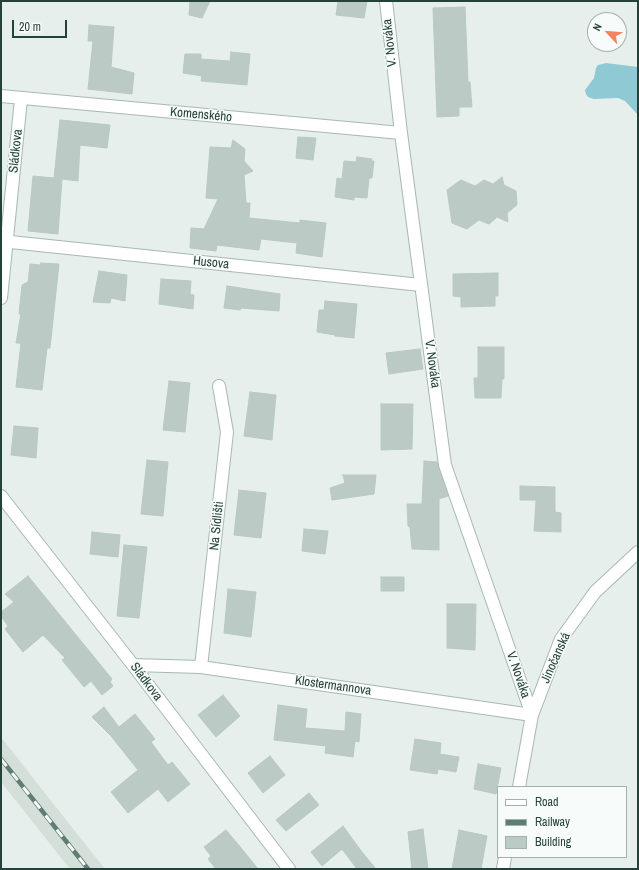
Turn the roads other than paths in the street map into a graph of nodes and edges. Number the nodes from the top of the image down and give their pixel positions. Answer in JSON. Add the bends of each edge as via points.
{"nodes":[{"id":1,"x":386,"y":1,"type":"edge"},
{"id":2,"x":1,"y":96,"type":"edge"},
{"id":3,"x":21,"y":99,"type":"junction"},
{"id":4,"x":401,"y":134,"type":"junction"},
{"id":5,"x":4,"y":242,"type":"edge"},
{"id":6,"x":421,"y":285,"type":"junction"},
{"id":7,"x":1,"y":298,"type":"edge"},
{"id":8,"x":219,"y":386,"type":"dead end"},
{"id":9,"x":1,"y":496,"type":"edge"},
{"id":10,"x":638,"y":552,"type":"edge"},
{"id":11,"x":134,"y":665,"type":"junction"},
{"id":12,"x":201,"y":667,"type":"junction"},
{"id":13,"x":532,"y":715,"type":"junction"},
{"id":14,"x":519,"y":786,"type":"edge"},
{"id":15,"x":506,"y":858,"type":"edge"},
{"id":16,"x":289,"y":869,"type":"edge"},
{"id":17,"x":503,"y":869,"type":"edge"}],
"edges":[{"from":1,"to":4,"type":"street","name":"V. Nováka"},
{"from":2,"to":3,"type":"street","name":"Komenského"},
{"from":3,"to":4,"type":"street","name":"Komenského"},
{"from":3,"to":5,"type":"street","name":"Sládkova"},
{"from":4,"to":6,"type":"street","name":"V. Nováka"},
{"from":5,"to":6,"type":"street","name":"Husova"},
{"from":5,"to":7,"type":"street","name":"Sládkova"},
{"from":6,"to":13,"type":"street","name":"V. Nováka","via":[[445,465]]},
{"from":8,"to":12,"type":"street","name":"Na Sídlišti","via":[[227,432]]},
{"from":9,"to":11,"type":"street","name":"Sládkova"},
{"from":10,"to":13,"type":"street","name":"Jinočanská","via":[[595,592],[561,639]]},
{"from":11,"to":12,"type":"street","name":"Klostermannova"},
{"from":11,"to":16,"type":"street","name":"Sládkova"},
{"from":12,"to":13,"type":"street","name":"Klostermannova"},
{"from":13,"to":14,"type":"street","name":"Jinočanská"},
{"from":15,"to":17,"type":"street"}]}
